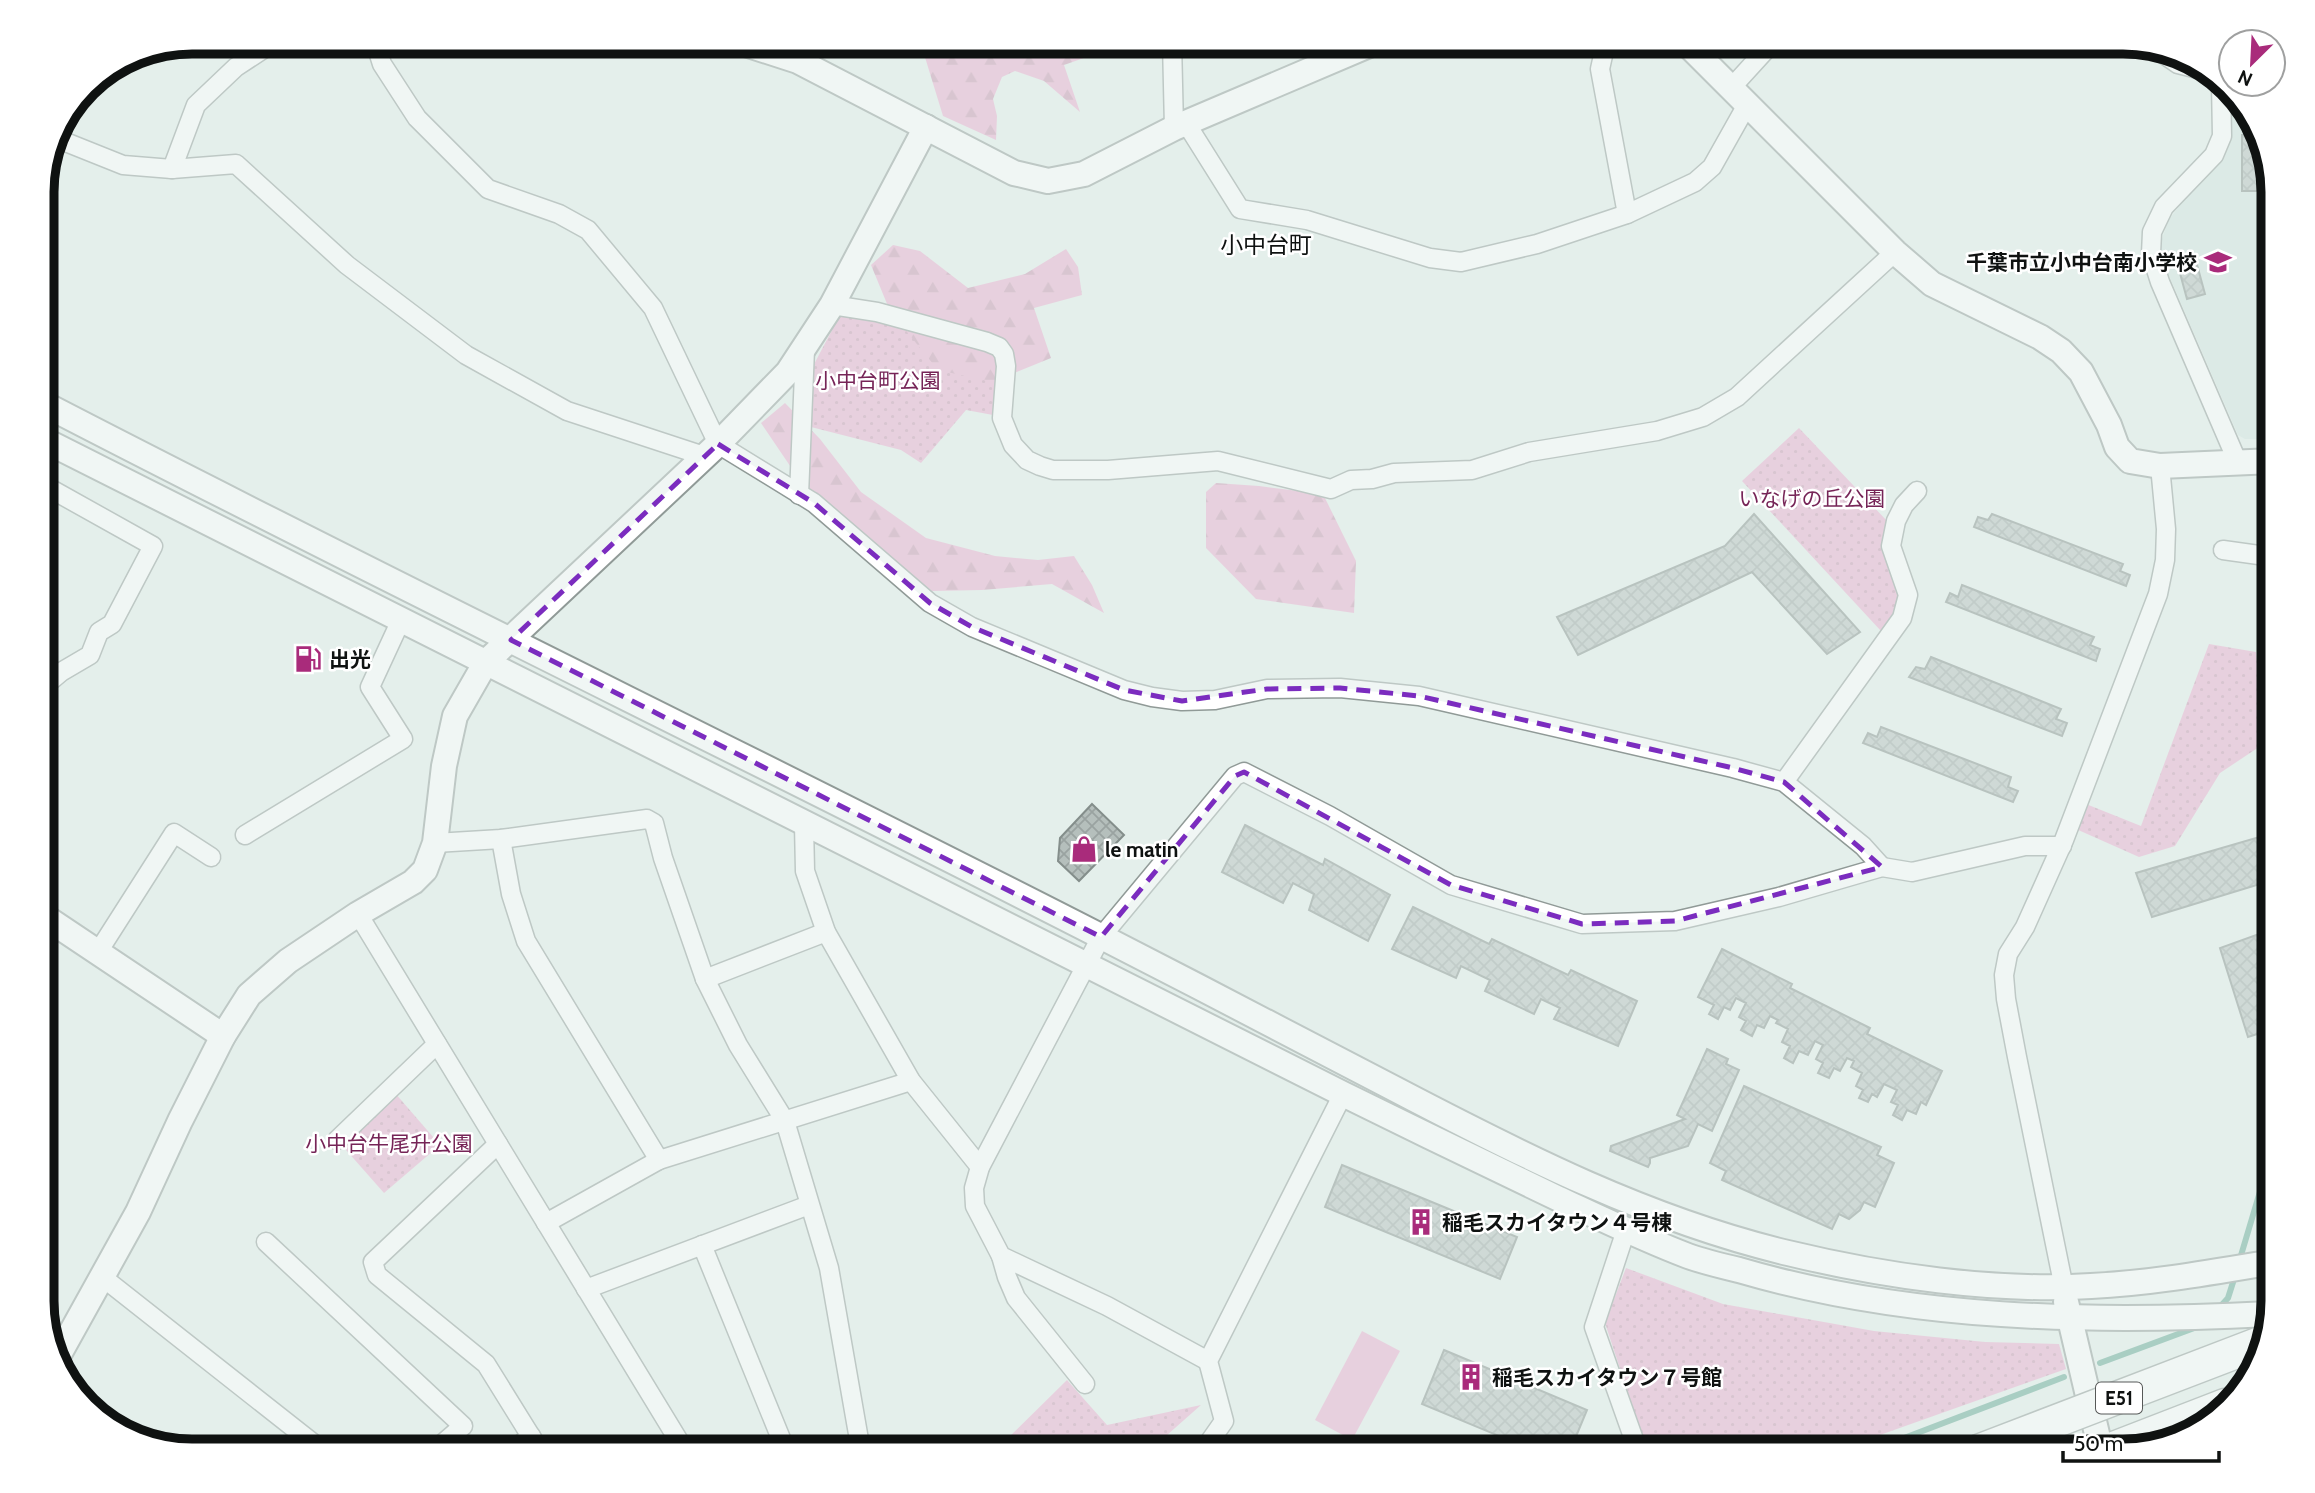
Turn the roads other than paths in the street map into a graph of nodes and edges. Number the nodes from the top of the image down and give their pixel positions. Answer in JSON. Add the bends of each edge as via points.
{"nodes":[{"id":1,"x":1173,"y":54,"type":"edge"},
{"id":2,"x":1347,"y":54,"type":"edge"},
{"id":3,"x":1603,"y":54,"type":"edge"},
{"id":4,"x":1698,"y":54,"type":"edge"},
{"id":5,"x":1765,"y":54,"type":"edge"},
{"id":6,"x":254,"y":55,"type":"edge"},
{"id":7,"x":379,"y":55,"type":"edge"},
{"id":8,"x":778,"y":55,"type":"edge"},
{"id":9,"x":1740,"y":95,"type":"junction"},
{"id":10,"x":2221,"y":98,"type":"edge"},
{"id":11,"x":1180,"y":125,"type":"junction"},
{"id":12,"x":926,"y":127,"type":"junction"},
{"id":13,"x":64,"y":142,"type":"edge"},
{"id":14,"x":173,"y":169,"type":"junction"},
{"id":15,"x":1627,"y":214,"type":"junction"},
{"id":16,"x":1895,"y":252,"type":"junction"},
{"id":17,"x":832,"y":306,"type":"junction"},
{"id":18,"x":805,"y":349,"type":"junction"},
{"id":19,"x":55,"y":410,"type":"edge"},
{"id":20,"x":55,"y":446,"type":"edge"},
{"id":21,"x":711,"y":450,"type":"junction"},
{"id":22,"x":2261,"y":462,"type":"edge"},
{"id":23,"x":2238,"y":463,"type":"junction"},
{"id":24,"x":2160,"y":466,"type":"junction"},
{"id":25,"x":55,"y":491,"type":"edge"},
{"id":26,"x":1917,"y":491,"type":"dead end"},
{"id":27,"x":799,"y":495,"type":"junction"},
{"id":28,"x":2223,"y":550,"type":"dead end"},
{"id":29,"x":2261,"y":555,"type":"edge"},
{"id":30,"x":401,"y":620,"type":"junction"},
{"id":31,"x":510,"y":640,"type":"junction"},
{"id":32,"x":486,"y":662,"type":"junction"},
{"id":33,"x":55,"y":677,"type":"edge"},
{"id":34,"x":1784,"y":782,"type":"junction"},
{"id":35,"x":804,"y":824,"type":"junction"},
{"id":36,"x":245,"y":835,"type":"dead end"},
{"id":37,"x":501,"y":838,"type":"junction"},
{"id":38,"x":435,"y":843,"type":"junction"},
{"id":39,"x":2062,"y":846,"type":"junction"},
{"id":40,"x":211,"y":857,"type":"dead end"},
{"id":41,"x":1882,"y":867,"type":"junction"},
{"id":42,"x":358,"y":914,"type":"junction"},
{"id":43,"x":55,"y":924,"type":"edge"},
{"id":44,"x":826,"y":932,"type":"junction"},
{"id":45,"x":1101,"y":937,"type":"junction"},
{"id":46,"x":98,"y":952,"type":"junction"},
{"id":47,"x":1086,"y":964,"type":"junction"},
{"id":48,"x":705,"y":979,"type":"junction"},
{"id":49,"x":223,"y":1036,"type":"junction"},
{"id":50,"x":437,"y":1044,"type":"junction"},
{"id":51,"x":911,"y":1081,"type":"junction"},
{"id":52,"x":1343,"y":1094,"type":"junction"},
{"id":53,"x":785,"y":1121,"type":"junction"},
{"id":54,"x":337,"y":1140,"type":"dead end"},
{"id":55,"x":498,"y":1144,"type":"junction"},
{"id":56,"x":659,"y":1160,"type":"junction"},
{"id":57,"x":980,"y":1167,"type":"junction"},
{"id":58,"x":809,"y":1205,"type":"junction"},
{"id":59,"x":546,"y":1223,"type":"junction"},
{"id":60,"x":1626,"y":1230,"type":"junction"},
{"id":61,"x":266,"y":1242,"type":"dead end"},
{"id":62,"x":702,"y":1245,"type":"junction"},
{"id":63,"x":1001,"y":1256,"type":"junction"},
{"id":64,"x":2261,"y":1264,"type":"edge"},
{"id":65,"x":101,"y":1276,"type":"junction"},
{"id":66,"x":2064,"y":1287,"type":"junction"},
{"id":67,"x":586,"y":1289,"type":"junction"},
{"id":68,"x":2260,"y":1314,"type":"edge"},
{"id":69,"x":2069,"y":1316,"type":"junction"},
{"id":70,"x":2253,"y":1346,"type":"edge"},
{"id":71,"x":63,"y":1347,"type":"edge"},
{"id":72,"x":1208,"y":1361,"type":"junction"},
{"id":73,"x":1084,"y":1384,"type":"dead end"},
{"id":74,"x":2199,"y":1415,"type":"edge"},
{"id":75,"x":2138,"y":1438,"type":"edge"},
{"id":76,"x":308,"y":1439,"type":"edge"},
{"id":77,"x":448,"y":1439,"type":"edge"},
{"id":78,"x":533,"y":1439,"type":"edge"},
{"id":79,"x":678,"y":1439,"type":"edge"},
{"id":80,"x":781,"y":1439,"type":"edge"},
{"id":81,"x":859,"y":1439,"type":"edge"},
{"id":82,"x":1211,"y":1439,"type":"edge"},
{"id":83,"x":1635,"y":1439,"type":"edge"},
{"id":84,"x":2009,"y":1439,"type":"edge"},
{"id":85,"x":2101,"y":1439,"type":"edge"}],
"edges":[{"from":1,"to":11,"type":"street"},
{"from":2,"to":11,"type":"street"},
{"from":3,"to":15,"type":"street","via":[[1600,69]]},
{"from":4,"to":9,"type":"street"},
{"from":5,"to":9,"type":"street"},
{"from":6,"to":14,"type":"street","via":[[196,105]]},
{"from":7,"to":21,"type":"street","via":[[417,118],[488,189],[559,214],[587,230],[653,309]]},
{"from":8,"to":12,"type":"street"},
{"from":9,"to":15,"type":"street","via":[[1712,167],[1695,182]]},
{"from":9,"to":16,"type":"street"},
{"from":10,"to":23,"type":"street","via":[[2221,136],[2214,155],[2165,207],[2152,232],[2151,254]]},
{"from":11,"to":12,"type":"street","via":[[1084,174],[1048,181],[1014,173]]},
{"from":11,"to":15,"type":"street","via":[[1240,209],[1307,220],[1430,258],[1461,262],[1537,244]]},
{"from":12,"to":17,"type":"street"},
{"from":13,"to":14,"type":"street","via":[[123,165]]},
{"from":14,"to":21,"type":"street","via":[[236,164],[347,265],[466,355],[567,411]]},
{"from":16,"to":17,"type":"street","via":[[1737,397],[1703,417],[1657,431],[1529,452],[1472,470],[1394,473],[1351,480],[1331,489],[1218,461],[1108,470],[1040,466],[1013,445],[1002,418],[1006,366],[999,347],[877,312]]},
{"from":16,"to":24,"type":"street","via":[[1932,284],[2061,351],[2081,372],[2117,447],[2130,461]]},
{"from":17,"to":18,"type":"street"},
{"from":18,"to":21,"type":"street"},
{"from":18,"to":27,"type":"street"},
{"from":19,"to":31,"type":"street"},
{"from":20,"to":30,"type":"street"},
{"from":21,"to":27,"type":"street"},
{"from":21,"to":31,"type":"street"},
{"from":22,"to":23,"type":"street"},
{"from":23,"to":24,"type":"street"},
{"from":24,"to":39,"type":"street","via":[[2166,529],[2158,594]]},
{"from":25,"to":33,"type":"street","via":[[153,546],[112,624],[99,632],[90,655]]},
{"from":26,"to":34,"type":"street","via":[[1904,505],[1891,546],[1908,596],[1902,618]]},
{"from":27,"to":34,"type":"street","via":[[930,603],[972,627],[1124,690],[1182,701],[1215,700],[1267,689],[1340,688],[1419,696]]},
{"from":28,"to":29,"type":"street"},
{"from":30,"to":32,"type":"street"},
{"from":30,"to":36,"type":"street","via":[[370,687],[403,739]]},
{"from":31,"to":32,"type":"street"},
{"from":31,"to":45,"type":"street"},
{"from":32,"to":35,"type":"street"},
{"from":32,"to":38,"type":"street","via":[[455,716]]},
{"from":34,"to":41,"type":"street"},
{"from":35,"to":44,"type":"street","via":[[805,870]]},
{"from":35,"to":47,"type":"street"},
{"from":37,"to":38,"type":"street"},
{"from":37,"to":48,"type":"street","via":[[647,819],[654,823]]},
{"from":37,"to":56,"type":"street","via":[[526,941]]},
{"from":38,"to":42,"type":"street","via":[[425,870],[412,882]]},
{"from":39,"to":41,"type":"street","via":[[2025,846],[1912,872]]},
{"from":39,"to":66,"type":"street","via":[[2008,954],[2004,975]]},
{"from":40,"to":46,"type":"street","via":[[174,833]]},
{"from":41,"to":45,"type":"street","via":[[1675,921],[1582,924],[1451,885],[1244,772],[1235,776]]},
{"from":42,"to":49,"type":"street","via":[[288,961],[249,995]]},
{"from":42,"to":50,"type":"street"},
{"from":43,"to":46,"type":"street"},
{"from":44,"to":48,"type":"street"},
{"from":44,"to":51,"type":"street"},
{"from":45,"to":47,"type":"street"},
{"from":45,"to":66,"type":"street","via":[[1475,1131],[1700,1229],[1874,1272],[1962,1283]]},
{"from":46,"to":49,"type":"street"},
{"from":47,"to":52,"type":"street"},
{"from":47,"to":57,"type":"street"},
{"from":48,"to":53,"type":"street","via":[[738,1045]]},
{"from":49,"to":65,"type":"street","via":[[138,1212]]},
{"from":50,"to":54,"type":"street"},
{"from":50,"to":55,"type":"street"},
{"from":51,"to":53,"type":"street"},
{"from":51,"to":57,"type":"street"},
{"from":52,"to":60,"type":"street"},
{"from":52,"to":72,"type":"street"},
{"from":53,"to":56,"type":"street"},
{"from":53,"to":58,"type":"street"},
{"from":55,"to":59,"type":"street"},
{"from":55,"to":78,"type":"street","via":[[373,1262],[377,1275],[486,1364]]},
{"from":56,"to":59,"type":"street"},
{"from":57,"to":63,"type":"street","via":[[975,1206]]},
{"from":58,"to":62,"type":"street"},
{"from":58,"to":81,"type":"street","via":[[829,1268]]},
{"from":59,"to":67,"type":"street"},
{"from":60,"to":69,"type":"street","via":[[1689,1256],[1832,1293],[1966,1312]]},
{"from":60,"to":83,"type":"street","via":[[1594,1327]]},
{"from":61,"to":77,"type":"street","via":[[463,1426]]},
{"from":62,"to":67,"type":"street"},
{"from":62,"to":80,"type":"street"},
{"from":63,"to":72,"type":"street"},
{"from":63,"to":73,"type":"street","via":[[1016,1298]]},
{"from":64,"to":66,"type":"street","via":[[2148,1281]]},
{"from":65,"to":71,"type":"street"},
{"from":65,"to":76,"type":"street"},
{"from":66,"to":69,"type":"street"},
{"from":67,"to":79,"type":"street"},
{"from":68,"to":69,"type":"street"},
{"from":69,"to":85,"type":"street"},
{"from":70,"to":84,"type":"highway","number":"E51","bridge":true},
{"from":72,"to":82,"type":"street","via":[[1224,1421]]},
{"from":74,"to":75,"type":"highway","number":"E51"}]}
